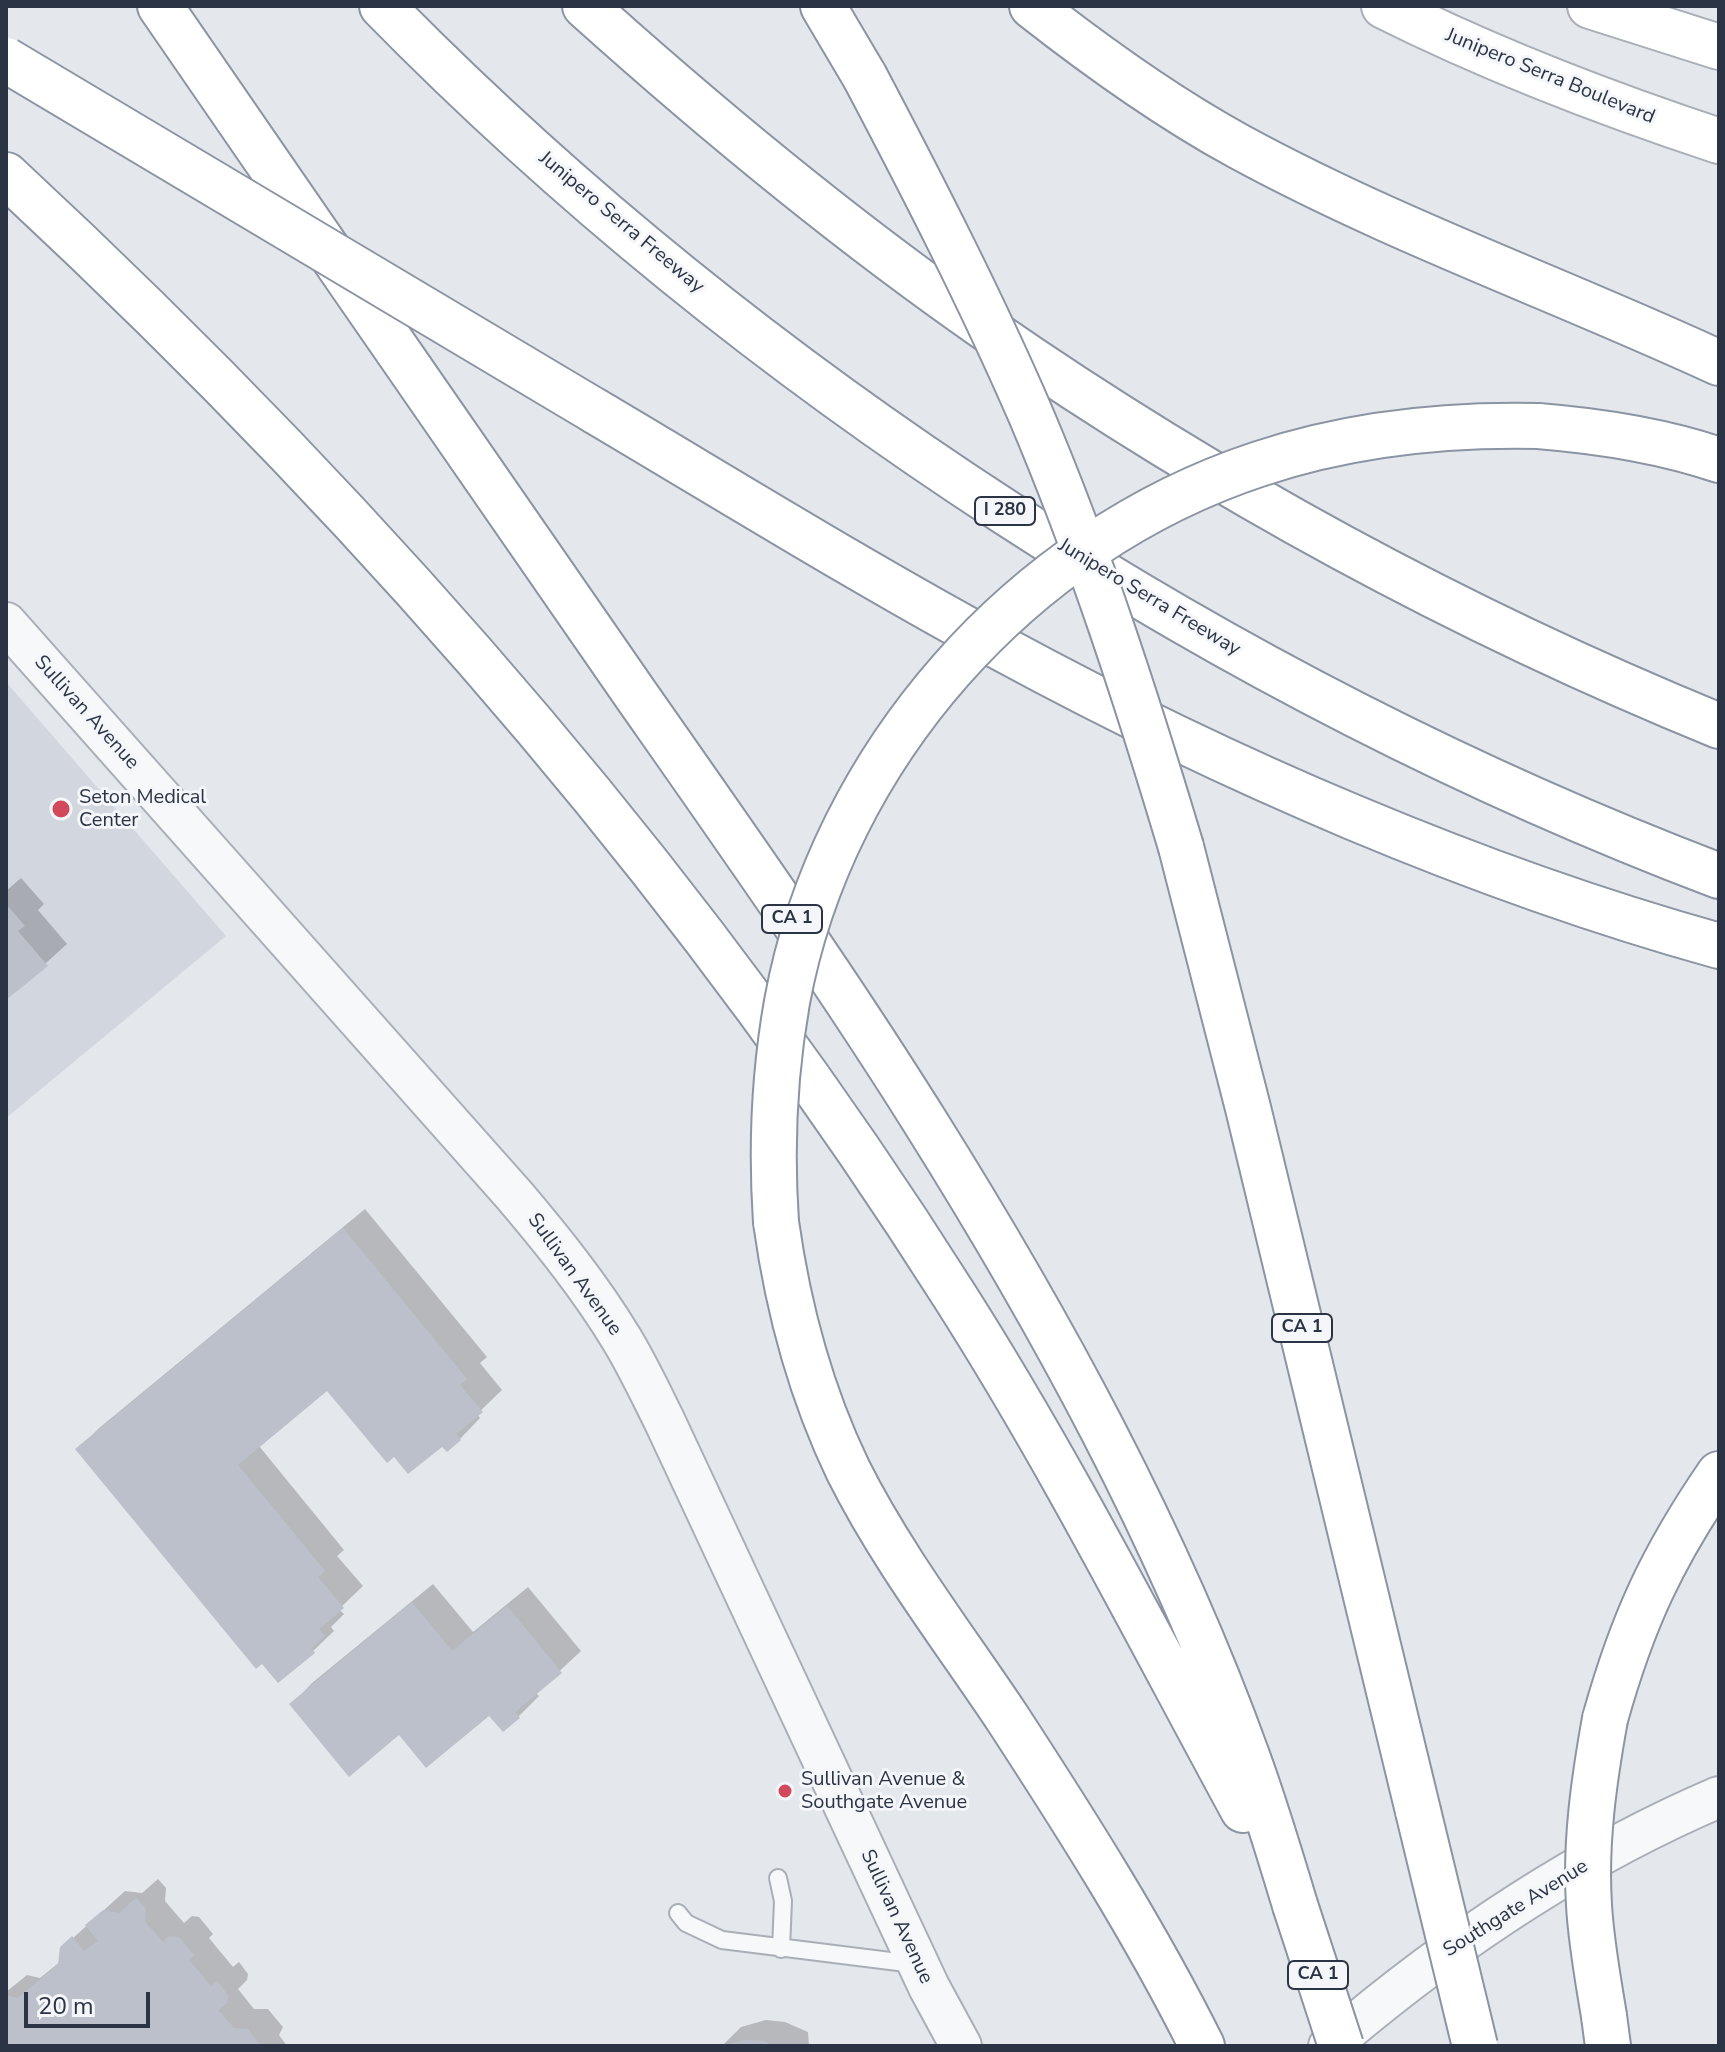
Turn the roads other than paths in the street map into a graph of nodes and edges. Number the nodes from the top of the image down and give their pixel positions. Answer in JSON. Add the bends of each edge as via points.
{"nodes":[{"id":1,"x":160,"y":6,"type":"edge"},
{"id":2,"x":382,"y":6,"type":"edge"},
{"id":3,"x":585,"y":6,"type":"edge"},
{"id":4,"x":823,"y":6,"type":"edge"},
{"id":5,"x":1032,"y":6,"type":"edge"},
{"id":6,"x":1384,"y":6,"type":"edge"},
{"id":7,"x":1590,"y":6,"type":"edge"},
{"id":8,"x":1719,"y":47,"type":"edge"},
{"id":9,"x":6,"y":60,"type":"edge"},
{"id":10,"x":1719,"y":141,"type":"edge"},
{"id":11,"x":6,"y":175,"type":"edge"},
{"id":12,"x":1719,"y":363,"type":"edge"},
{"id":13,"x":1719,"y":460,"type":"edge"},
{"id":14,"x":6,"y":623,"type":"edge"},
{"id":15,"x":1719,"y":726,"type":"edge"},
{"id":16,"x":1719,"y":876,"type":"edge"},
{"id":17,"x":1719,"y":946,"type":"edge"},
{"id":18,"x":1719,"y":1474,"type":"edge"},
{"id":19,"x":1719,"y":1797,"type":"edge"},
{"id":20,"x":778,"y":1878,"type":"dead end"},
{"id":21,"x":1295,"y":1905,"type":"junction"},
{"id":22,"x":678,"y":1913,"type":"dead end"},
{"id":23,"x":781,"y":1949,"type":"junction"},
{"id":24,"x":919,"y":1965,"type":"junction"},
{"id":25,"x":1606,"y":2031,"type":"edge"},
{"id":26,"x":961,"y":2046,"type":"edge"},
{"id":27,"x":1202,"y":2046,"type":"edge"},
{"id":28,"x":1329,"y":2046,"type":"edge"},
{"id":29,"x":1341,"y":2046,"type":"edge"},
{"id":30,"x":1475,"y":2046,"type":"edge"}],
"edges":[{"from":1,"to":21,"type":"main road","number":"CA 1","via":[[774,894],[970,1195],[1045,1324],[1172,1576],[1246,1754]]},
{"from":2,"to":16,"type":"main road","name":"Junipero Serra Freeway","number":"I 280","via":[[534,149],[673,268],[818,381],[969,487],[1204,632],[1366,719],[1529,798]]},
{"from":3,"to":15,"type":"main road","via":[[846,225],[1055,375],[1220,478],[1373,564],[1519,638]]},
{"from":4,"to":30,"type":"main road","number":"CA 1","bridge":true,"via":[[954,248],[1031,416],[1107,615],[1181,847],[1245,1093]]},
{"from":5,"to":12,"type":"main road","via":[[1180,112],[1291,174]]},
{"from":6,"to":10,"type":"main road","name":"Junipero Serra Boulevard","via":[[1522,70]]},
{"from":7,"to":8,"type":"main road"},
{"from":9,"to":17,"type":"main road","bridge":true,"via":[[953,622],[1157,728],[1409,840]]},
{"from":11,"to":21,"type":"main road","via":[[120,283],[355,524],[517,708],[725,963],[877,1177],[1005,1378]]},
{"from":13,"to":27,"type":"main road","bridge":true,"via":[[1650,440],[1538,426],[1406,431],[1310,449],[1157,507],[1063,567],[986,632],[928,698],[876,772],[847,825],[798,955],[779,1059],[773,1153],[776,1222],[795,1328],[810,1377],[849,1471],[1074,1822]]},
{"from":14,"to":24,"type":"street","name":"Sullivan Avenue","via":[[494,1172],[596,1300],[684,1460]]},
{"from":18,"to":25,"type":"main road","bridge":true,"via":[[1679,1534],[1642,1605],[1605,1719],[1588,1860]]},
{"from":19,"to":28,"type":"street","name":"Southgate Avenue","via":[[1619,1845],[1502,1913],[1409,1979]]},
{"from":20,"to":23,"type":"lane","via":[[783,1901]]},
{"from":21,"to":29,"type":"main road","number":"CA 1","bridge":true},
{"from":22,"to":23,"type":"lane","via":[[686,1923],[722,1940]]},
{"from":23,"to":24,"type":"lane"},
{"from":24,"to":26,"type":"street","name":"Sullivan Avenue"}]}
